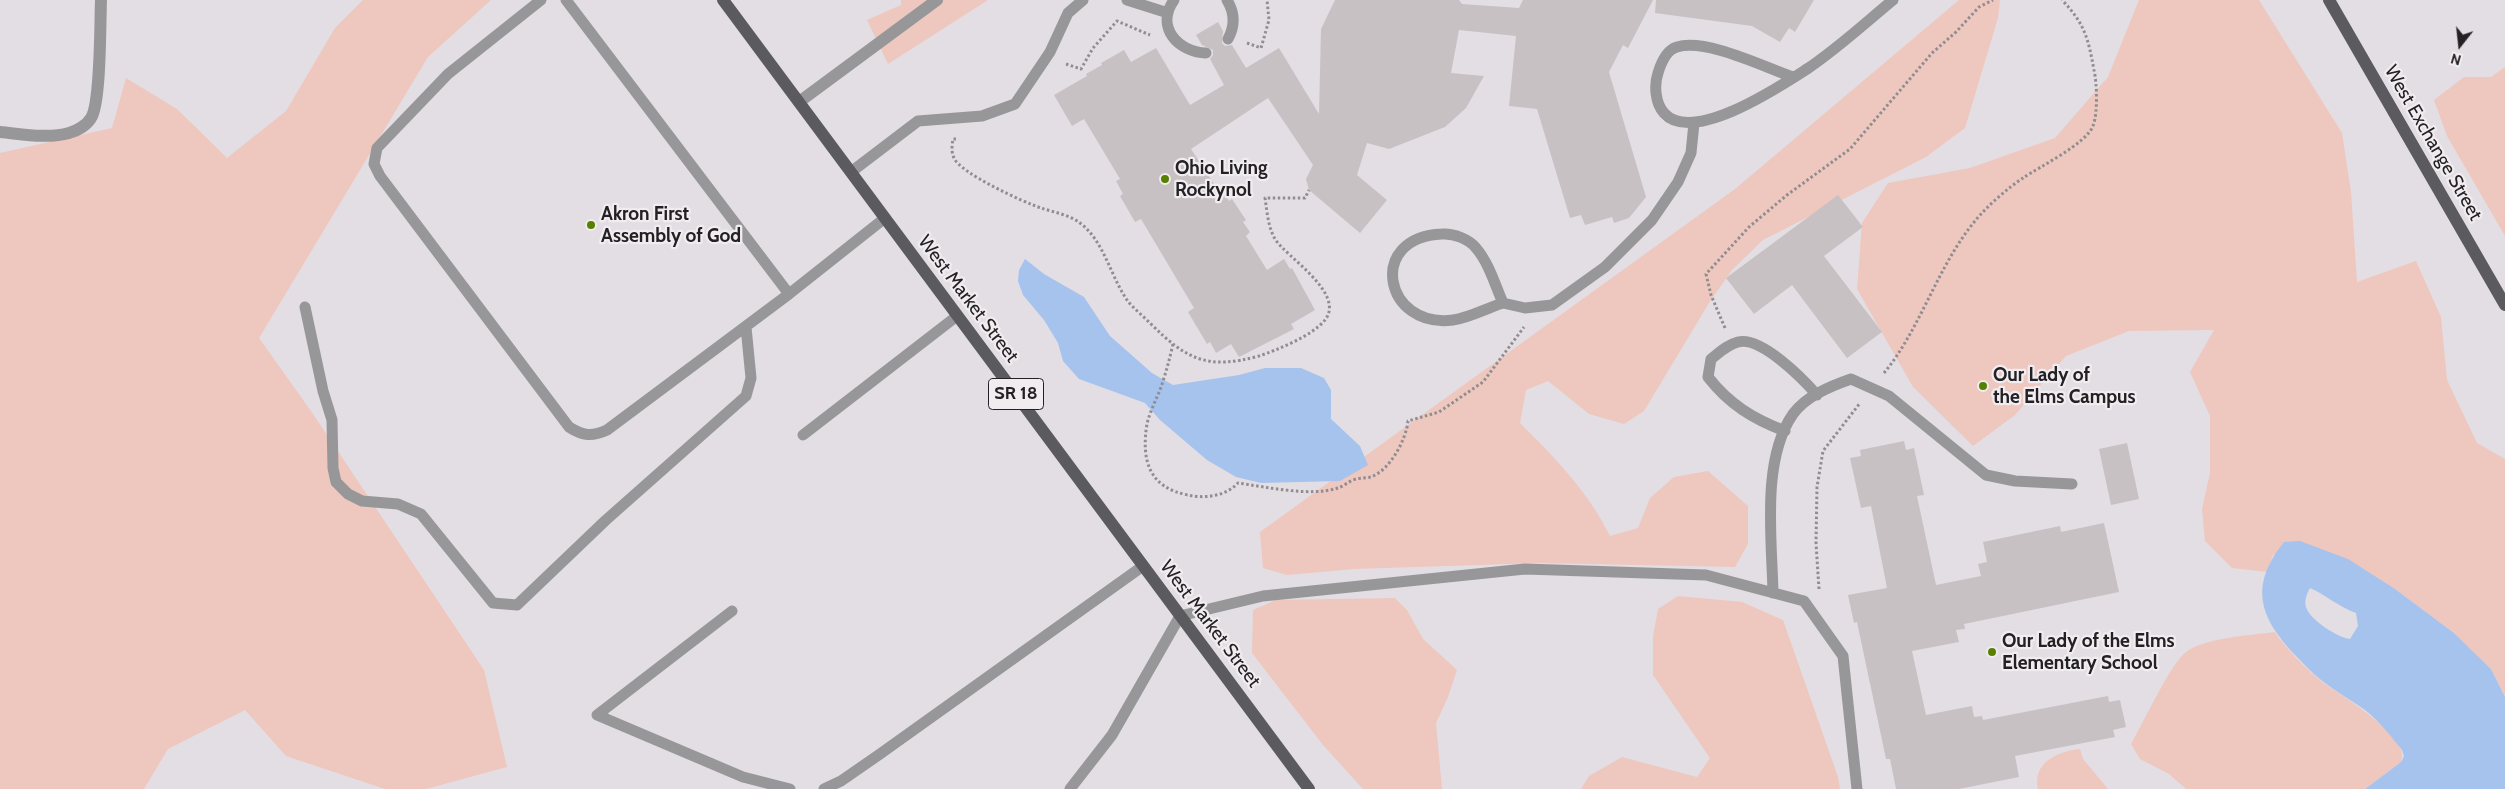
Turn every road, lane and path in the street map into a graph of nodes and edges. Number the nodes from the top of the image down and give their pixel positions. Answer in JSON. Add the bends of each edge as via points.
{"nodes":[{"id":1,"x":101,"y":0,"type":"edge"},
{"id":2,"x":541,"y":0,"type":"edge"},
{"id":3,"x":566,"y":0,"type":"edge"},
{"id":4,"x":723,"y":0,"type":"edge"},
{"id":5,"x":937,"y":0,"type":"edge"},
{"id":6,"x":1083,"y":0,"type":"edge"},
{"id":7,"x":1127,"y":0,"type":"edge"},
{"id":8,"x":1174,"y":0,"type":"edge"},
{"id":9,"x":1227,"y":0,"type":"edge"},
{"id":10,"x":1267,"y":0,"type":"edge"},
{"id":11,"x":1893,"y":0,"type":"edge"},
{"id":12,"x":1993,"y":0,"type":"edge"},
{"id":13,"x":2062,"y":0,"type":"edge"},
{"id":14,"x":2328,"y":0,"type":"edge"},
{"id":15,"x":1168,"y":13,"type":"junction"},
{"id":16,"x":1155,"y":38,"type":"dead end"},
{"id":17,"x":1228,"y":39,"type":"dead end"},
{"id":18,"x":1244,"y":43,"type":"dead end"},
{"id":19,"x":1206,"y":52,"type":"dead end"},
{"id":20,"x":1059,"y":65,"type":"dead end"},
{"id":21,"x":1793,"y":77,"type":"junction"},
{"id":22,"x":799,"y":102,"type":"junction"},
{"id":23,"x":1694,"y":123,"type":"junction"},
{"id":24,"x":0,"y":132,"type":"edge"},
{"id":25,"x":962,"y":139,"type":"dead end"},
{"id":26,"x":851,"y":172,"type":"junction"},
{"id":27,"x":1309,"y":190,"type":"dead end"},
{"id":28,"x":885,"y":218,"type":"junction"},
{"id":29,"x":789,"y":294,"type":"junction"},
{"id":30,"x":1503,"y":302,"type":"junction"},
{"id":31,"x":2505,"y":305,"type":"edge"},
{"id":32,"x":305,"y":307,"type":"dead end"},
{"id":33,"x":1534,"y":307,"type":"junction"},
{"id":34,"x":957,"y":316,"type":"junction"},
{"id":35,"x":746,"y":327,"type":"junction"},
{"id":36,"x":1173,"y":344,"type":"junction"},
{"id":37,"x":1731,"y":344,"type":"junction"},
{"id":38,"x":1872,"y":388,"type":"junction"},
{"id":39,"x":1816,"y":395,"type":"junction"},
{"id":40,"x":1785,"y":431,"type":"junction"},
{"id":41,"x":803,"y":435,"type":"dead end"},
{"id":42,"x":2072,"y":484,"type":"dead end"},
{"id":43,"x":1143,"y":566,"type":"junction"},
{"id":44,"x":1773,"y":593,"type":"junction"},
{"id":45,"x":732,"y":611,"type":"dead end"},
{"id":46,"x":1180,"y":616,"type":"junction"},
{"id":47,"x":1814,"y":617,"type":"junction"},
{"id":48,"x":790,"y":789,"type":"edge"},
{"id":49,"x":824,"y":789,"type":"edge"},
{"id":50,"x":1070,"y":789,"type":"edge"},
{"id":51,"x":1308,"y":789,"type":"edge"},
{"id":52,"x":1856,"y":789,"type":"edge"}],
"edges":[{"from":1,"to":24,"type":"street","via":[[96,102],[91,118],[69,133]]},
{"from":2,"to":35,"type":"lane","via":[[448,74],[376,148],[374,164],[380,176],[569,427],[588,436],[607,430]]},
{"from":3,"to":29,"type":"lane"},
{"from":4,"to":22,"type":"main road","name":"West Market Street","number":"SR 18"},
{"from":5,"to":22,"type":"street"},
{"from":6,"to":26,"type":"lane","via":[[1068,13],[1050,52],[1016,104],[982,116],[918,120]]},
{"from":7,"to":15,"type":"lane"},
{"from":8,"to":15,"type":"lane"},
{"from":9,"to":17,"type":"lane","via":[[1234,22]]},
{"from":10,"to":18,"type":"path","via":[[1269,20],[1261,48]]},
{"from":11,"to":21,"type":"lane"},
{"from":12,"to":37,"type":"path","via":[[1979,7],[1932,53],[1850,149],[1749,227],[1706,274]]},
{"from":13,"to":38,"type":"path","via":[[2078,17],[2090,46],[2097,84],[2093,127],[2077,143],[2023,178],[1975,220],[1935,284],[1899,355]]},
{"from":14,"to":31,"type":"main road","name":"West Exchange Street"},
{"from":15,"to":19,"type":"lane","via":[[1168,24],[1177,43],[1186,49]]},
{"from":16,"to":20,"type":"path","via":[[1117,21],[1093,48],[1081,68]]},
{"from":21,"to":23,"type":"lane","via":[[1731,113]]},
{"from":21,"to":23,"type":"lane","via":[[1703,45],[1676,47],[1663,58],[1656,94],[1662,111],[1671,120]]},
{"from":22,"to":26,"type":"main road","name":"West Market Street","number":"SR 18"},
{"from":23,"to":33,"type":"lane","via":[[1691,153],[1678,182],[1652,220],[1605,267],[1552,305]]},
{"from":25,"to":36,"type":"path","via":[[954,139],[952,148],[954,158],[964,171],[1034,206],[1078,221],[1092,233],[1127,300]]},
{"from":26,"to":28,"type":"main road","name":"West Market Street","number":"SR 18"},
{"from":27,"to":36,"type":"path","via":[[1305,198],[1265,198],[1275,239],[1318,282],[1326,296],[1326,319],[1315,329],[1275,351],[1234,363],[1186,355]]},
{"from":28,"to":29,"type":"lane"},
{"from":28,"to":34,"type":"main road","name":"West Market Street","number":"SR 18"},
{"from":29,"to":35,"type":"lane"},
{"from":30,"to":30,"type":"lane","via":[[1476,247],[1463,238],[1448,234],[1417,239],[1405,246],[1391,269],[1393,286],[1402,303],[1425,318],[1455,320]]},
{"from":30,"to":33,"type":"lane"},
{"from":32,"to":35,"type":"lane","via":[[332,420],[336,482],[348,494],[362,501],[398,504],[421,514],[493,602],[517,605],[606,520],[746,396],[751,378]]},
{"from":33,"to":36,"type":"path","via":[[1527,323],[1483,382],[1440,412],[1408,421],[1407,434],[1384,467],[1372,476],[1338,488],[1308,490],[1238,483],[1214,496],[1196,497],[1175,493],[1153,477],[1145,456],[1147,422],[1164,379]]},
{"from":34,"to":41,"type":"lane"},
{"from":34,"to":43,"type":"main road","name":"West Market Street","number":"SR 18"},
{"from":37,"to":39,"type":"lane","via":[[1740,341],[1763,348],[1782,360]]},
{"from":37,"to":40,"type":"lane","via":[[1711,359],[1708,376],[1732,404],[1757,420]]},
{"from":38,"to":39,"type":"lane","via":[[1851,379]]},
{"from":38,"to":42,"type":"lane","via":[[1889,396],[1986,475],[2015,481]]},
{"from":38,"to":47,"type":"path","via":[[1824,451],[1817,487],[1816,543],[1820,587]]},
{"from":39,"to":40,"type":"lane","via":[[1794,413]]},
{"from":40,"to":44,"type":"lane","via":[[1779,442],[1772,497]]},
{"from":43,"to":46,"type":"main road","name":"West Market Street","number":"SR 18"},
{"from":43,"to":49,"type":"lane","via":[[880,754]]},
{"from":44,"to":46,"type":"lane","via":[[1706,575],[1525,569],[1263,596]]},
{"from":44,"to":47,"type":"lane","via":[[1804,601]]},
{"from":45,"to":48,"type":"lane","via":[[597,715],[743,777]]},
{"from":46,"to":50,"type":"lane","via":[[1112,736]]},
{"from":46,"to":51,"type":"main road","name":"West Market Street","number":"SR 18"},
{"from":47,"to":52,"type":"lane","via":[[1843,656]]}]}
